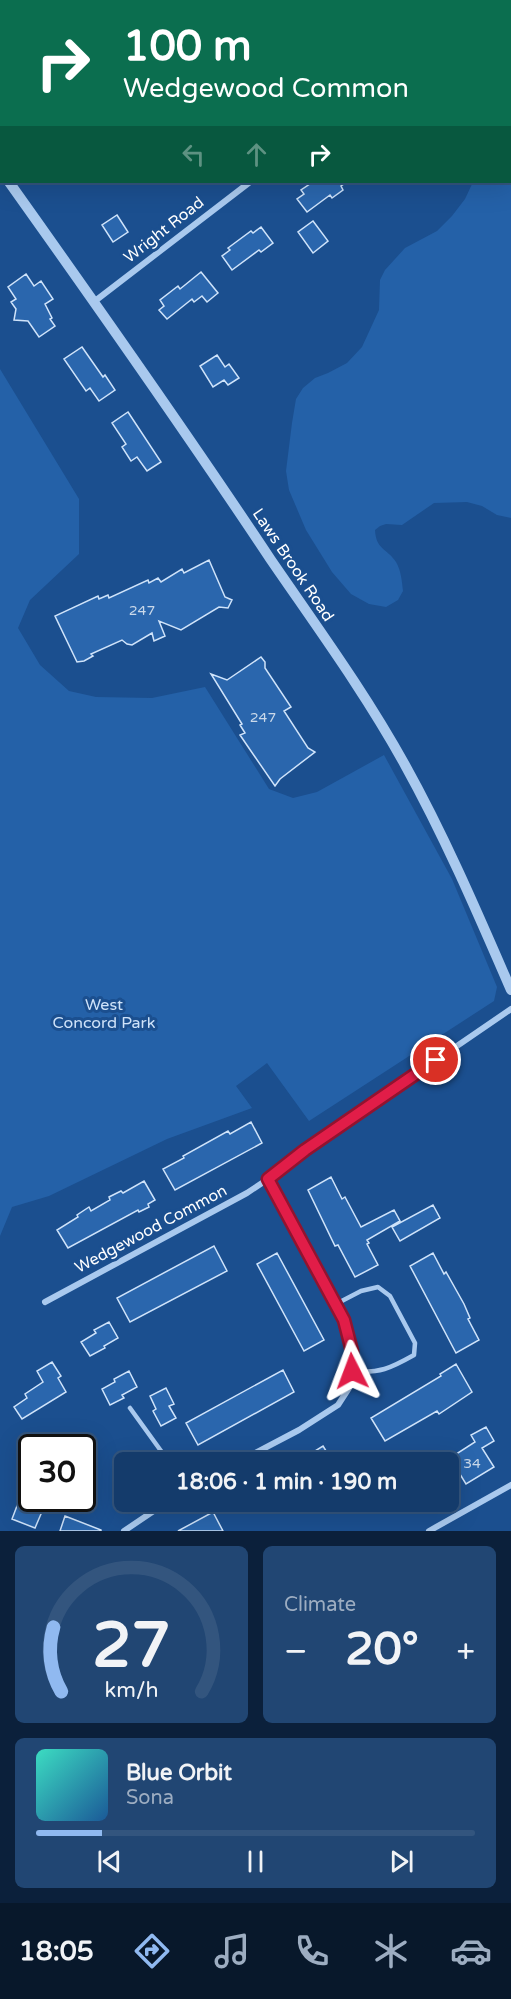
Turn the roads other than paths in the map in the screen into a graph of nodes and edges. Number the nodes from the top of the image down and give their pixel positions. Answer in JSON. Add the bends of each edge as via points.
{"nodes":[{"id":1,"x":10,"y":183,"type":"edge"},
{"id":2,"x":248,"y":183,"type":"edge"},
{"id":3,"x":95,"y":301,"type":"junction"},
{"id":4,"x":511,"y":990,"type":"edge"},
{"id":5,"x":511,"y":1009,"type":"edge"},
{"id":6,"x":268,"y":1179,"type":"junction"},
{"id":7,"x":45,"y":1302,"type":"dead end"},
{"id":8,"x":336,"y":1304,"type":"junction"},
{"id":9,"x":352,"y":1371,"type":"junction"},
{"id":10,"x":130,"y":1408,"type":"dead end"},
{"id":11,"x":162,"y":1452,"type":"edge"},
{"id":12,"x":258,"y":1452,"type":"edge"},
{"id":13,"x":511,"y":1485,"type":"edge"},
{"id":14,"x":152,"y":1512,"type":"edge"},
{"id":15,"x":124,"y":1531,"type":"edge"},
{"id":16,"x":429,"y":1531,"type":"edge"}],
"edges":[{"from":1,"to":3,"type":"street","name":"Laws Brook Road"},
{"from":2,"to":3,"type":"street","name":"Wright Road"},
{"from":3,"to":4,"type":"street","name":"Laws Brook Road","via":[[389,738],[445,842]]},
{"from":5,"to":6,"type":"street","name":"Wedgewood Common"},
{"from":6,"to":7,"type":"street","name":"Wedgewood Common"},
{"from":6,"to":8,"type":"street"},
{"from":8,"to":9,"type":"street","via":[[349,1336]]},
{"from":8,"to":9,"type":"lane","via":[[378,1287],[390,1296],[415,1343],[414,1355],[390,1368],[368,1373]]},
{"from":9,"to":12,"type":"street","via":[[349,1388],[338,1405]]},
{"from":10,"to":11,"type":"lane"},
{"from":13,"to":16,"type":"street"},
{"from":14,"to":15,"type":"street"}]}
